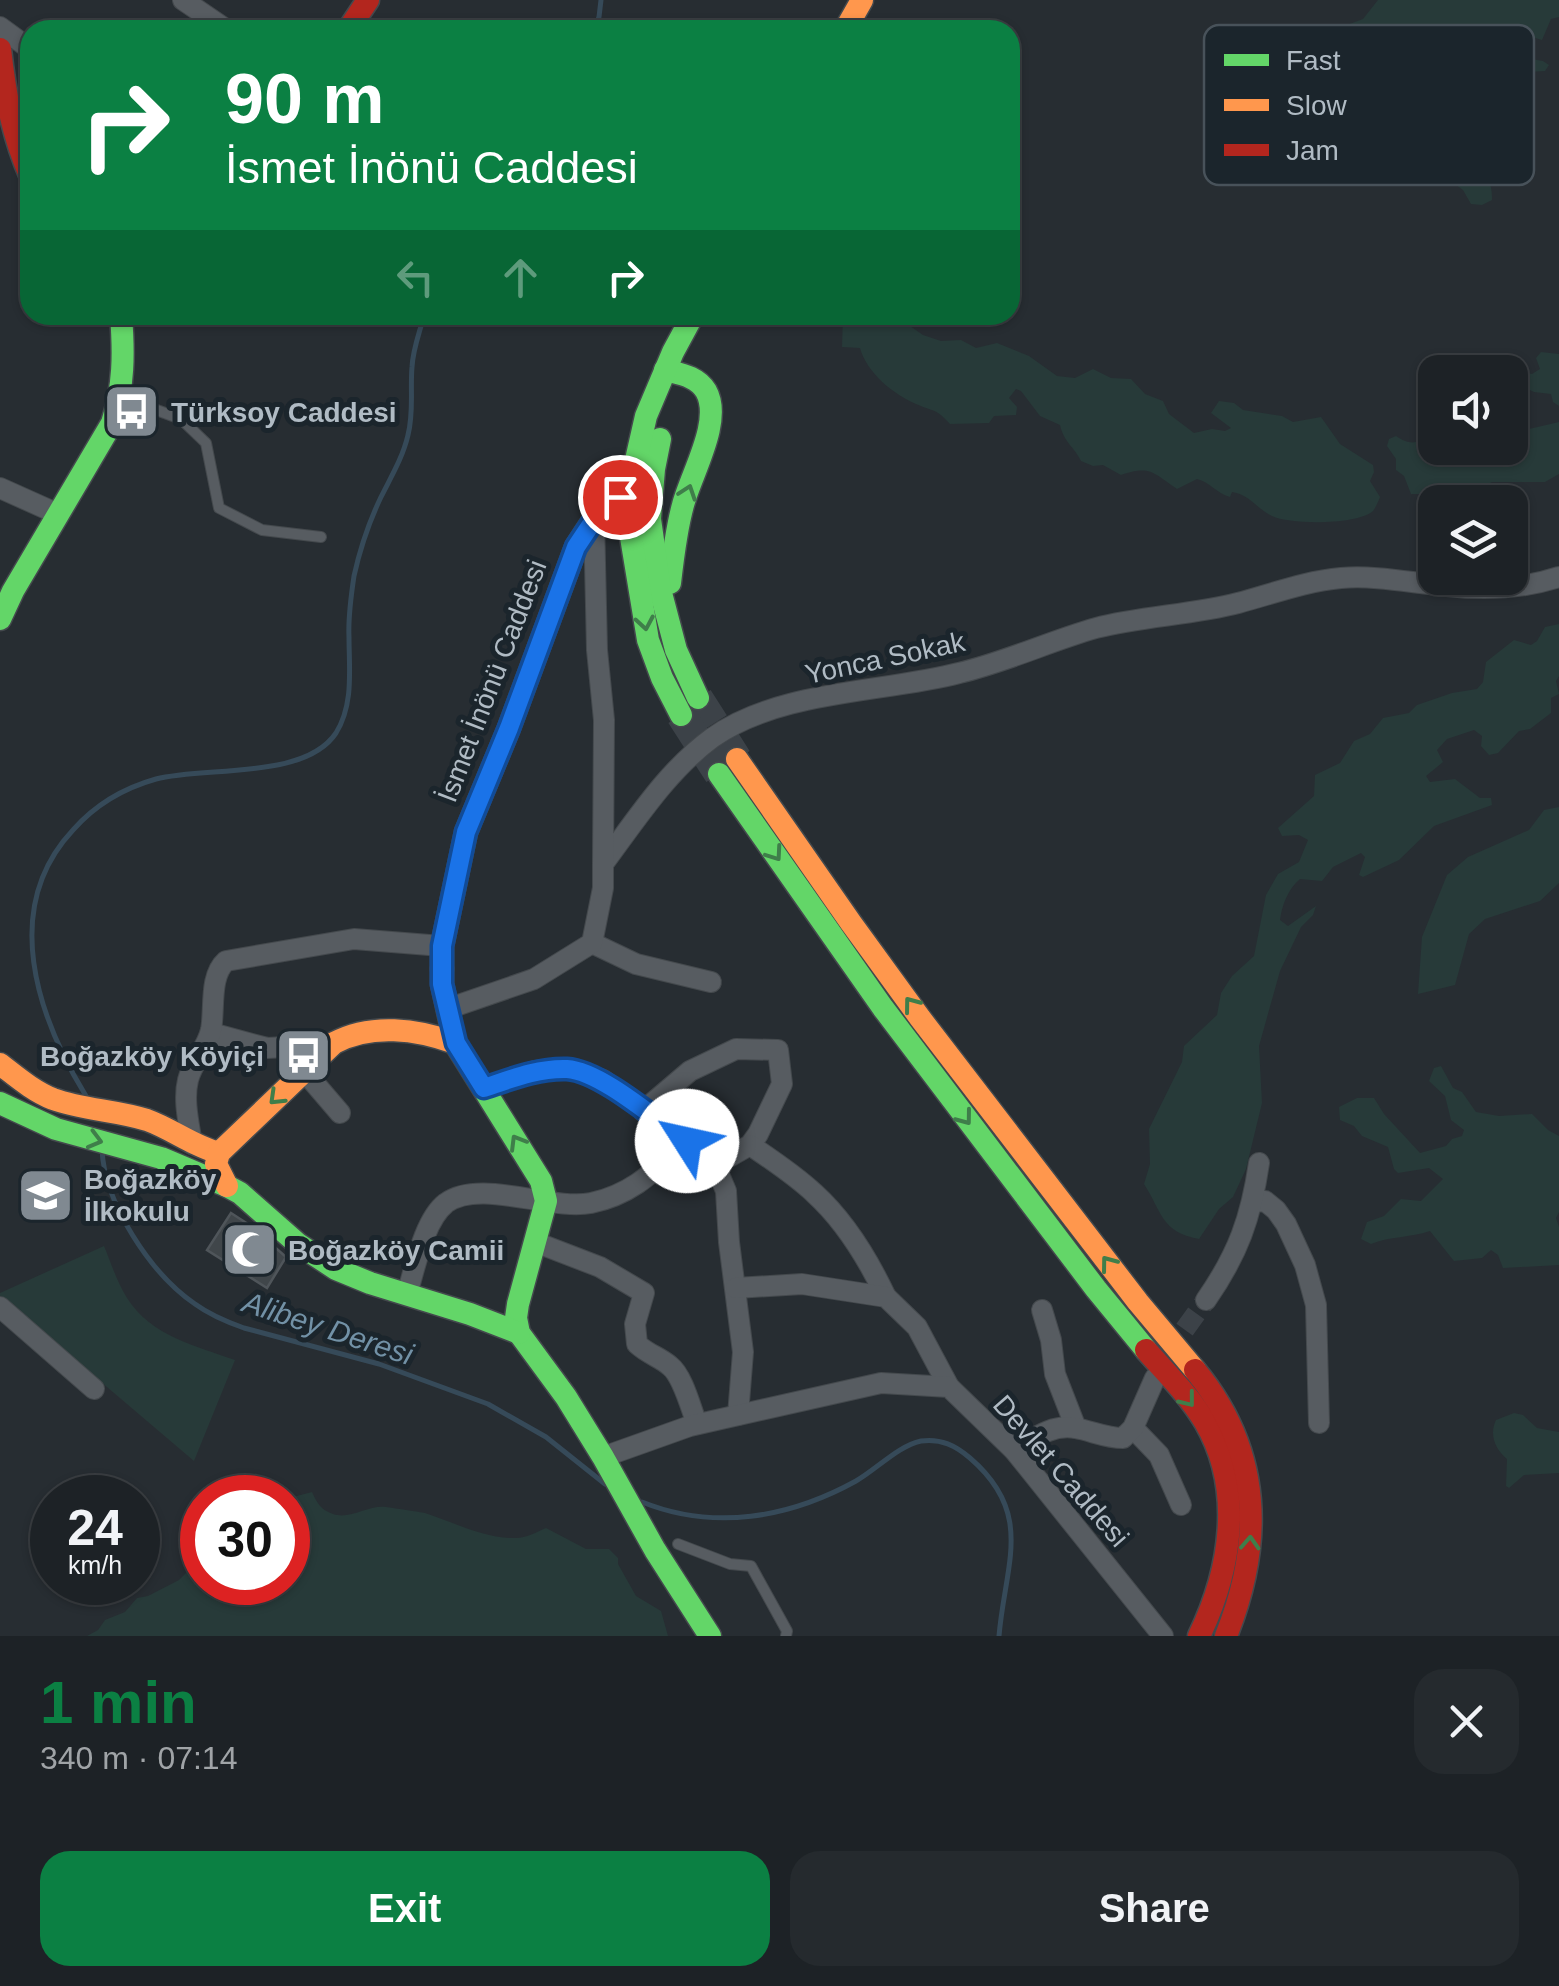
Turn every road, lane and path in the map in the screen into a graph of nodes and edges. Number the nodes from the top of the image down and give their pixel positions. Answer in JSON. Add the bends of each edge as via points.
{"nodes":[{"id":1,"x":182,"y":0,"type":"edge"},
{"id":2,"x":212,"y":20,"type":"edge"},
{"id":3,"x":1,"y":60,"type":"edge"},
{"id":4,"x":4,"y":115,"type":"edge"},
{"id":5,"x":20,"y":153,"type":"edge"},
{"id":6,"x":122,"y":325,"type":"edge"},
{"id":7,"x":690,"y":325,"type":"edge"},
{"id":8,"x":704,"y":325,"type":"edge"},
{"id":9,"x":674,"y":371,"type":"junction"},
{"id":10,"x":122,"y":397,"type":"junction"},
{"id":11,"x":653,"y":484,"type":"junction"},
{"id":12,"x":0,"y":488,"type":"edge"},
{"id":13,"x":630,"y":492,"type":"junction"},
{"id":14,"x":58,"y":514,"type":"junction"},
{"id":15,"x":594,"y":520,"type":"junction"},
{"id":16,"x":320,"y":537,"type":"dead end"},
{"id":17,"x":1559,"y":577,"type":"edge"},
{"id":18,"x":0,"y":618,"type":"edge"},
{"id":19,"x":669,"y":622,"type":"junction"},
{"id":20,"x":604,"y":864,"type":"junction"},
{"id":21,"x":592,"y":944,"type":"junction"},
{"id":22,"x":442,"y":946,"type":"junction"},
{"id":23,"x":711,"y":982,"type":"dead end"},
{"id":24,"x":447,"y":1009,"type":"junction"},
{"id":25,"x":420,"y":1032,"type":"junction"},
{"id":26,"x":211,"y":1033,"type":"junction"},
{"id":27,"x":456,"y":1043,"type":"junction"},
{"id":28,"x":324,"y":1053,"type":"junction"},
{"id":29,"x":0,"y":1064,"type":"edge"},
{"id":30,"x":304,"y":1072,"type":"junction"},
{"id":31,"x":484,"y":1088,"type":"junction"},
{"id":32,"x":0,"y":1103,"type":"edge"},
{"id":33,"x":644,"y":1110,"type":"junction"},
{"id":34,"x":340,"y":1113,"type":"dead end"},
{"id":35,"x":687,"y":1141,"type":"junction"},
{"id":36,"x":192,"y":1144,"type":"junction"},
{"id":37,"x":750,"y":1145,"type":"junction"},
{"id":38,"x":219,"y":1153,"type":"junction"},
{"id":39,"x":1259,"y":1163,"type":"dead end"},
{"id":40,"x":714,"y":1165,"type":"junction"},
{"id":41,"x":226,"y":1186,"type":"junction"},
{"id":42,"x":546,"y":1201,"type":"junction"},
{"id":43,"x":1253,"y":1202,"type":"junction"},
{"id":44,"x":536,"y":1242,"type":"junction"},
{"id":45,"x":736,"y":1288,"type":"junction"},
{"id":46,"x":406,"y":1294,"type":"junction"},
{"id":47,"x":886,"y":1297,"type":"junction"},
{"id":48,"x":1206,"y":1300,"type":"tunnel mouth"},
{"id":49,"x":518,"y":1304,"type":"junction"},
{"id":50,"x":0,"y":1307,"type":"edge"},
{"id":51,"x":1042,"y":1310,"type":"dead end"},
{"id":52,"x":492,"y":1322,"type":"junction"},
{"id":53,"x":519,"y":1333,"type":"junction"},
{"id":54,"x":1155,"y":1378,"type":"tunnel mouth"},
{"id":55,"x":949,"y":1388,"type":"junction"},
{"id":56,"x":94,"y":1389,"type":"dead end"},
{"id":57,"x":738,"y":1414,"type":"junction"},
{"id":58,"x":1319,"y":1422,"type":"dead end"},
{"id":59,"x":698,"y":1424,"type":"junction"},
{"id":60,"x":1076,"y":1428,"type":"junction"},
{"id":61,"x":1132,"y":1428,"type":"junction"},
{"id":62,"x":1014,"y":1450,"type":"junction"},
{"id":63,"x":607,"y":1464,"type":"junction"},
{"id":64,"x":1180,"y":1506,"type":"dead end"},
{"id":65,"x":667,"y":1547,"type":"junction"},
{"id":66,"x":710,"y":1636,"type":"edge"},
{"id":67,"x":786,"y":1636,"type":"edge"},
{"id":68,"x":1164,"y":1636,"type":"edge"},
{"id":69,"x":1200,"y":1636,"type":"edge"},
{"id":70,"x":1226,"y":1636,"type":"edge"}],
"edges":[{"from":1,"to":2,"type":"street"},
{"from":3,"to":4,"type":"main road"},
{"from":4,"to":5,"type":"main road"},
{"from":6,"to":10,"type":"main road"},
{"from":7,"to":9,"type":"main road"},
{"from":8,"to":9,"type":"main road"},
{"from":9,"to":11,"type":"main road"},
{"from":9,"to":13,"type":"main road","via":[[646,416]]},
{"from":19,"to":9,"type":"main road","one_way":true,"via":[[684,500],[712,418],[697,380]]},
{"from":10,"to":14,"type":"main road"},
{"from":10,"to":16,"type":"lane","via":[[181,419],[206,443],[219,508],[262,530]]},
{"from":11,"to":13,"type":"main road","name":"İsmet İnönü Caddesi"},
{"from":11,"to":19,"type":"main road","via":[[650,520]]},
{"from":12,"to":14,"type":"street"},
{"from":13,"to":15,"type":"main road","name":"İsmet İnönü Caddesi"},
{"from":13,"to":19,"type":"main road","one_way":true,"via":[[628,519],[648,640],[662,678],[690,707]]},
{"from":14,"to":18,"type":"main road"},
{"from":15,"to":20,"type":"street"},
{"from":15,"to":22,"type":"main road","name":"İsmet İnönü Caddesi","via":[[576,547],[466,832]]},
{"from":17,"to":20,"type":"street","name":"Yonca Sokak","via":[[1508,588],[1342,578],[1098,628],[960,673],[772,710],[712,738],[680,765]]},
{"from":20,"to":21,"type":"street"},
{"from":21,"to":23,"type":"street","via":[[636,964]]},
{"from":21,"to":24,"type":"street","via":[[534,979]]},
{"from":22,"to":24,"type":"main road","name":"İsmet İnönü Caddesi"},
{"from":22,"to":26,"type":"street","via":[[354,940],[226,961],[214,994]]},
{"from":24,"to":25,"type":"main road"},
{"from":24,"to":27,"type":"main road","name":"İsmet İnönü Caddesi"},
{"from":25,"to":27,"type":"main road"},
{"from":25,"to":28,"type":"main road","via":[[360,1033]]},
{"from":26,"to":28,"type":"street","via":[[267,1048],[305,1046]]},
{"from":26,"to":36,"type":"street","via":[[188,1078]]},
{"from":27,"to":31,"type":"main road","name":"İsmet İnönü Caddesi"},
{"from":28,"to":30,"type":"main road"},
{"from":29,"to":36,"type":"main road","via":[[58,1100],[155,1122]]},
{"from":30,"to":34,"type":"street"},
{"from":30,"to":38,"type":"main road","one_way":true},
{"from":31,"to":33,"type":"street","via":[[535,1071],[571,1069],[603,1080]]},
{"from":42,"to":31,"type":"main road","name":"İsmet İnönü Caddesi","one_way":true,"via":[[541,1180]]},
{"from":32,"to":41,"type":"main road","one_way":true,"via":[[56,1129],[161,1158]]},
{"from":33,"to":35,"type":"street"},
{"from":33,"to":37,"type":"street","via":[[690,1071],[736,1049],[778,1050],[782,1084]]},
{"from":35,"to":40,"type":"street"},
{"from":35,"to":42,"type":"street","via":[[640,1184],[611,1197],[587,1204]]},
{"from":36,"to":38,"type":"main road"},
{"from":37,"to":40,"type":"street"},
{"from":37,"to":47,"type":"street","name":"Devlet Caddesi","via":[[845,1226]]},
{"from":38,"to":41,"type":"main road","via":[[216,1164]]},
{"from":39,"to":43,"type":"street"},
{"from":40,"to":45,"type":"street","via":[[726,1191]]},
{"from":41,"to":46,"type":"main road","via":[[336,1269]]},
{"from":42,"to":44,"type":"main road"},
{"from":42,"to":46,"type":"street","via":[[468,1194],[447,1202],[431,1220]]},
{"from":43,"to":48,"type":"street","via":[[1230,1265]]},
{"from":43,"to":58,"type":"street","via":[[1276,1210],[1305,1265],[1316,1305]]},
{"from":44,"to":49,"type":"main road"},
{"from":44,"to":59,"type":"street","via":[[644,1293],[637,1344],[678,1375]]},
{"from":45,"to":47,"type":"street","via":[[802,1284]]},
{"from":45,"to":57,"type":"street","via":[[743,1352]]},
{"from":46,"to":52,"type":"main road"},
{"from":47,"to":55,"type":"street","name":"Devlet Caddesi","via":[[917,1327]]},
{"from":49,"to":52,"type":"main road"},
{"from":49,"to":53,"type":"main road"},
{"from":50,"to":56,"type":"street"},
{"from":51,"to":60,"type":"street","via":[[1055,1374]]},
{"from":52,"to":53,"type":"main road"},
{"from":53,"to":63,"type":"main road"},
{"from":54,"to":61,"type":"street"},
{"from":55,"to":57,"type":"street","via":[[881,1382]]},
{"from":55,"to":62,"type":"street","name":"Devlet Caddesi"},
{"from":57,"to":59,"type":"street"},
{"from":59,"to":63,"type":"street"},
{"from":60,"to":61,"type":"street","via":[[1118,1439]]},
{"from":60,"to":62,"type":"street","via":[[1047,1431]]},
{"from":61,"to":64,"type":"street","via":[[1159,1455]]},
{"from":62,"to":68,"type":"street","name":"Devlet Caddesi"},
{"from":63,"to":65,"type":"main road"},
{"from":65,"to":66,"type":"main road"},
{"from":65,"to":67,"type":"lane","via":[[751,1566]]},
{"from":70,"to":69,"type":"main road","one_way":true,"via":[[1246,1582],[1250,1501],[1235,1432],[1219,1402],[867,946],[785,825],[728,767],[857,972],[1212,1436],[1229,1503],[1229,1540]]}]}
